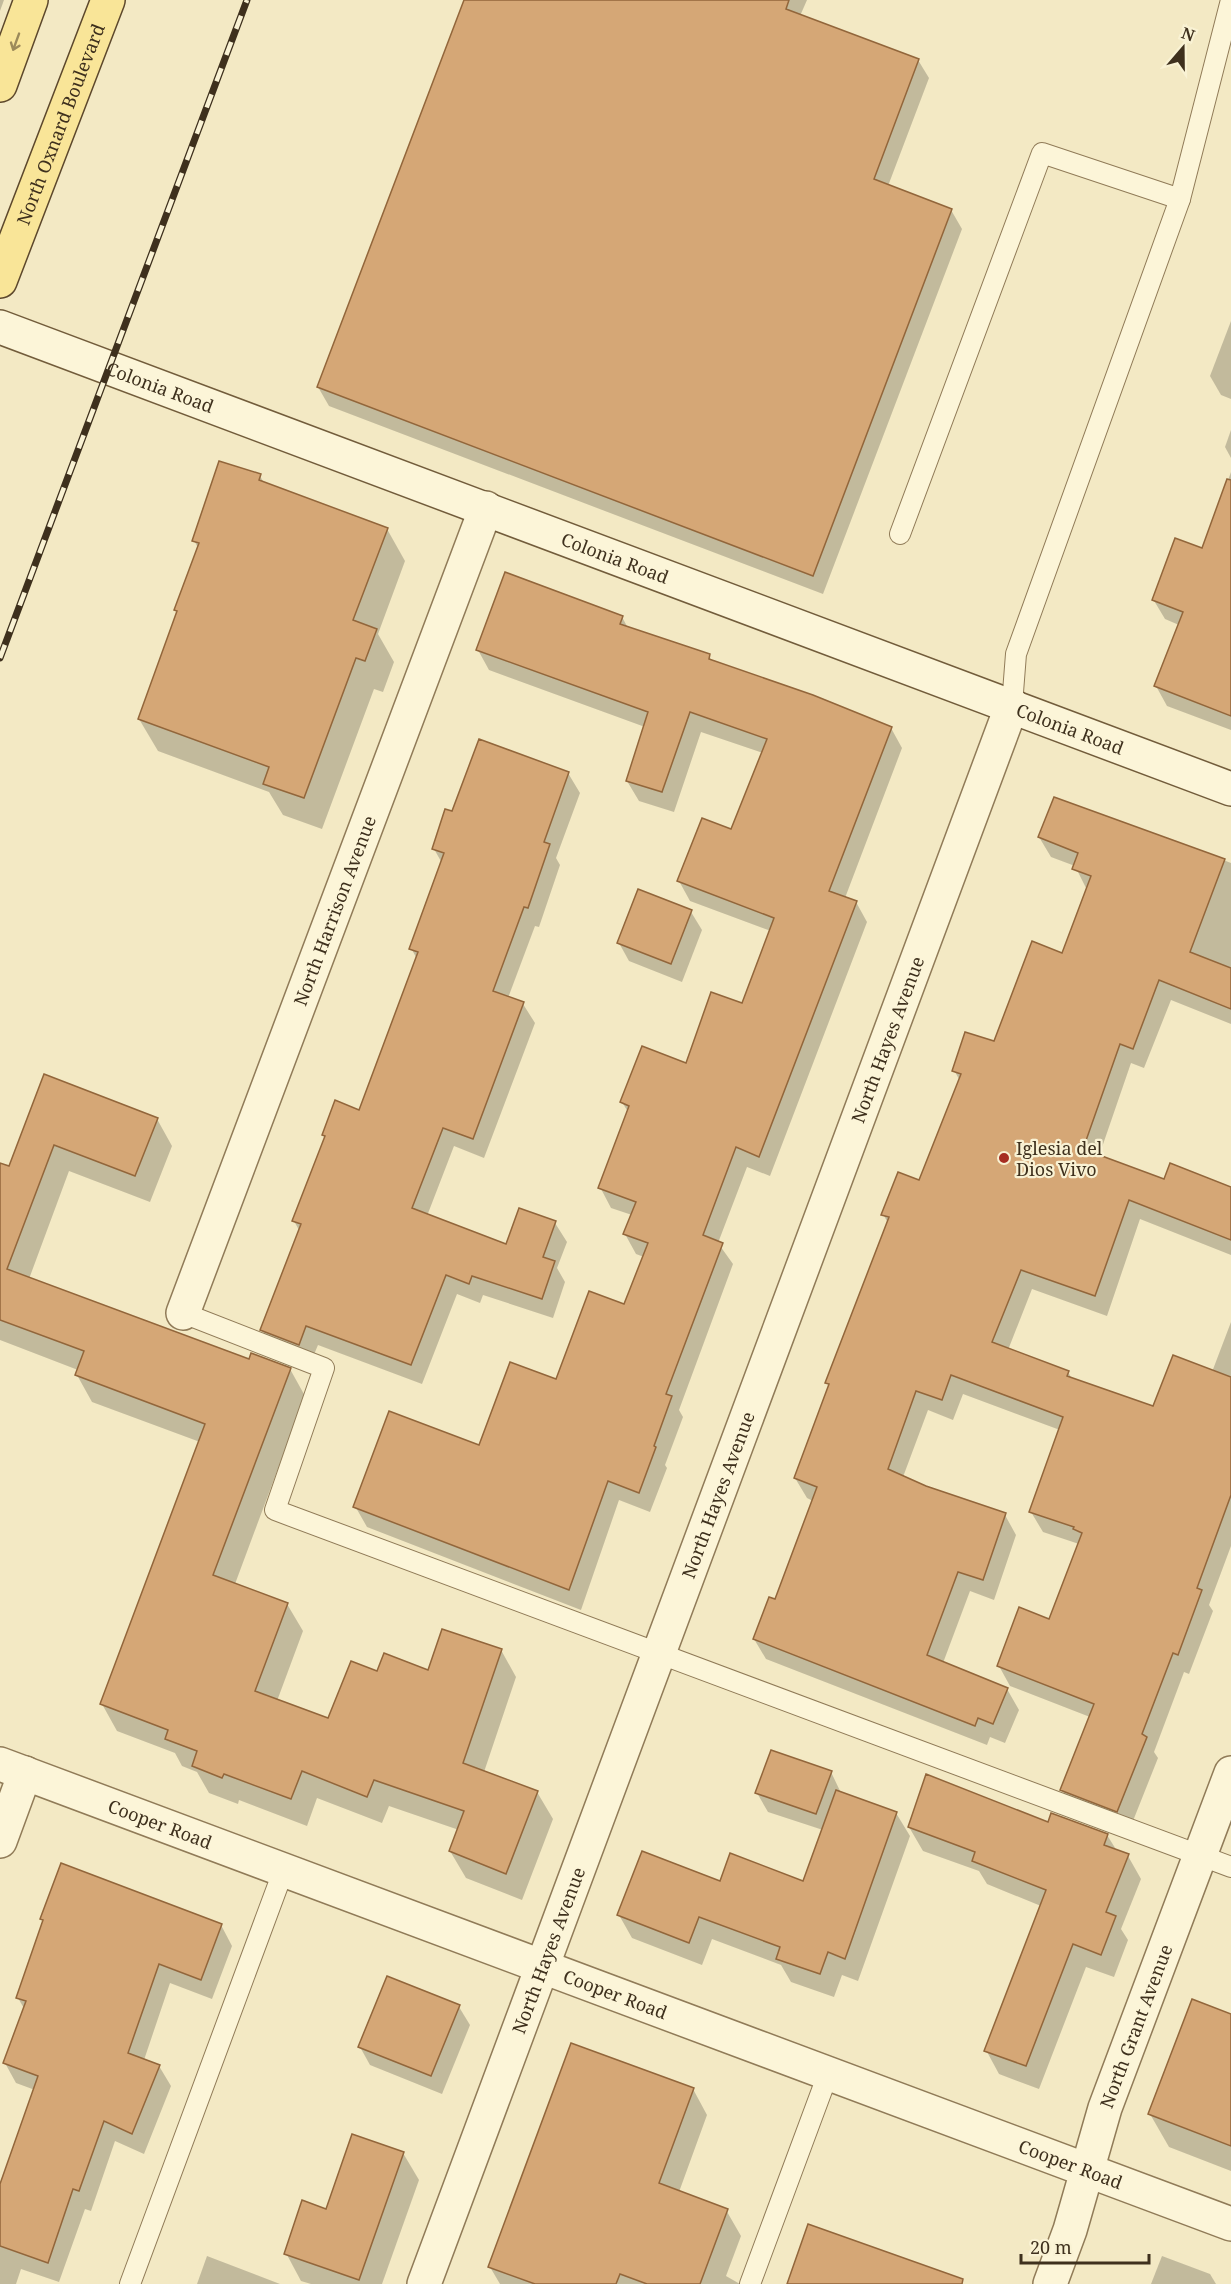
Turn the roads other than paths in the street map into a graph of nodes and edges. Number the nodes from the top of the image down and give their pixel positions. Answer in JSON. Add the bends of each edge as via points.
{"nodes":[{"id":1,"x":31,"y":0,"type":"edge"},
{"id":2,"x":108,"y":0,"type":"edge"},
{"id":3,"x":1231,"y":0,"type":"edge"},
{"id":4,"x":0,"y":85,"type":"edge"},
{"id":5,"x":1180,"y":199,"type":"junction"},
{"id":6,"x":0,"y":281,"type":"edge"},
{"id":7,"x":0,"y":327,"type":"edge"},
{"id":8,"x":486,"y":508,"type":"junction"},
{"id":9,"x":900,"y":534,"type":"dead end"},
{"id":10,"x":1012,"y":705,"type":"junction"},
{"id":11,"x":1231,"y":789,"type":"edge"},
{"id":12,"x":183,"y":1313,"type":"joint"},
{"id":13,"x":660,"y":1654,"type":"junction"},
{"id":14,"x":13,"y":1769,"type":"edge"},
{"id":15,"x":1231,"y":1773,"type":"edge"},
{"id":16,"x":0,"y":1841,"type":"edge"},
{"id":17,"x":1200,"y":1856,"type":"junction"},
{"id":18,"x":1231,"y":1868,"type":"edge"},
{"id":19,"x":284,"y":1869,"type":"junction"},
{"id":20,"x":543,"y":1965,"type":"junction"},
{"id":21,"x":828,"y":2074,"type":"junction"},
{"id":22,"x":1087,"y":2171,"type":"junction"},
{"id":23,"x":1231,"y":2224,"type":"edge"},
{"id":24,"x":130,"y":2284,"type":"edge"},
{"id":25,"x":424,"y":2284,"type":"edge"},
{"id":26,"x":750,"y":2284,"type":"edge"},
{"id":27,"x":1050,"y":2284,"type":"edge"}],
"edges":[{"from":1,"to":4,"type":"main road","one_way":true},
{"from":2,"to":6,"type":"main road","name":"North Oxnard Boulevard"},
{"from":3,"to":5,"type":"lane"},
{"from":5,"to":9,"type":"lane","via":[[1042,153]]},
{"from":5,"to":10,"type":"lane","via":[[1016,654]]},
{"from":7,"to":8,"type":"street","name":"Colonia Road"},
{"from":8,"to":10,"type":"street","name":"Colonia Road"},
{"from":8,"to":12,"type":"street","name":"North Harrison Avenue"},
{"from":10,"to":11,"type":"street","name":"Colonia Road"},
{"from":10,"to":13,"type":"street","name":"North Hayes Avenue"},
{"from":12,"to":13,"type":"lane","via":[[324,1368],[275,1510]]},
{"from":13,"to":17,"type":"lane"},
{"from":13,"to":20,"type":"street","name":"North Hayes Avenue"},
{"from":14,"to":16,"type":"street"},
{"from":14,"to":19,"type":"street","name":"Cooper Road"},
{"from":15,"to":17,"type":"street","name":"North Grant Avenue"},
{"from":17,"to":18,"type":"lane"},
{"from":17,"to":22,"type":"street","name":"North Grant Avenue","via":[[1105,2108]]},
{"from":19,"to":20,"type":"street","name":"Cooper Road"},
{"from":19,"to":24,"type":"lane"},
{"from":20,"to":21,"type":"street","name":"Cooper Road"},
{"from":20,"to":25,"type":"street","name":"North Hayes Avenue"},
{"from":21,"to":22,"type":"street","name":"Cooper Road"},
{"from":21,"to":26,"type":"lane"},
{"from":22,"to":23,"type":"street","name":"Cooper Road"},
{"from":22,"to":27,"type":"street","name":"North Grant Avenue"}]}
